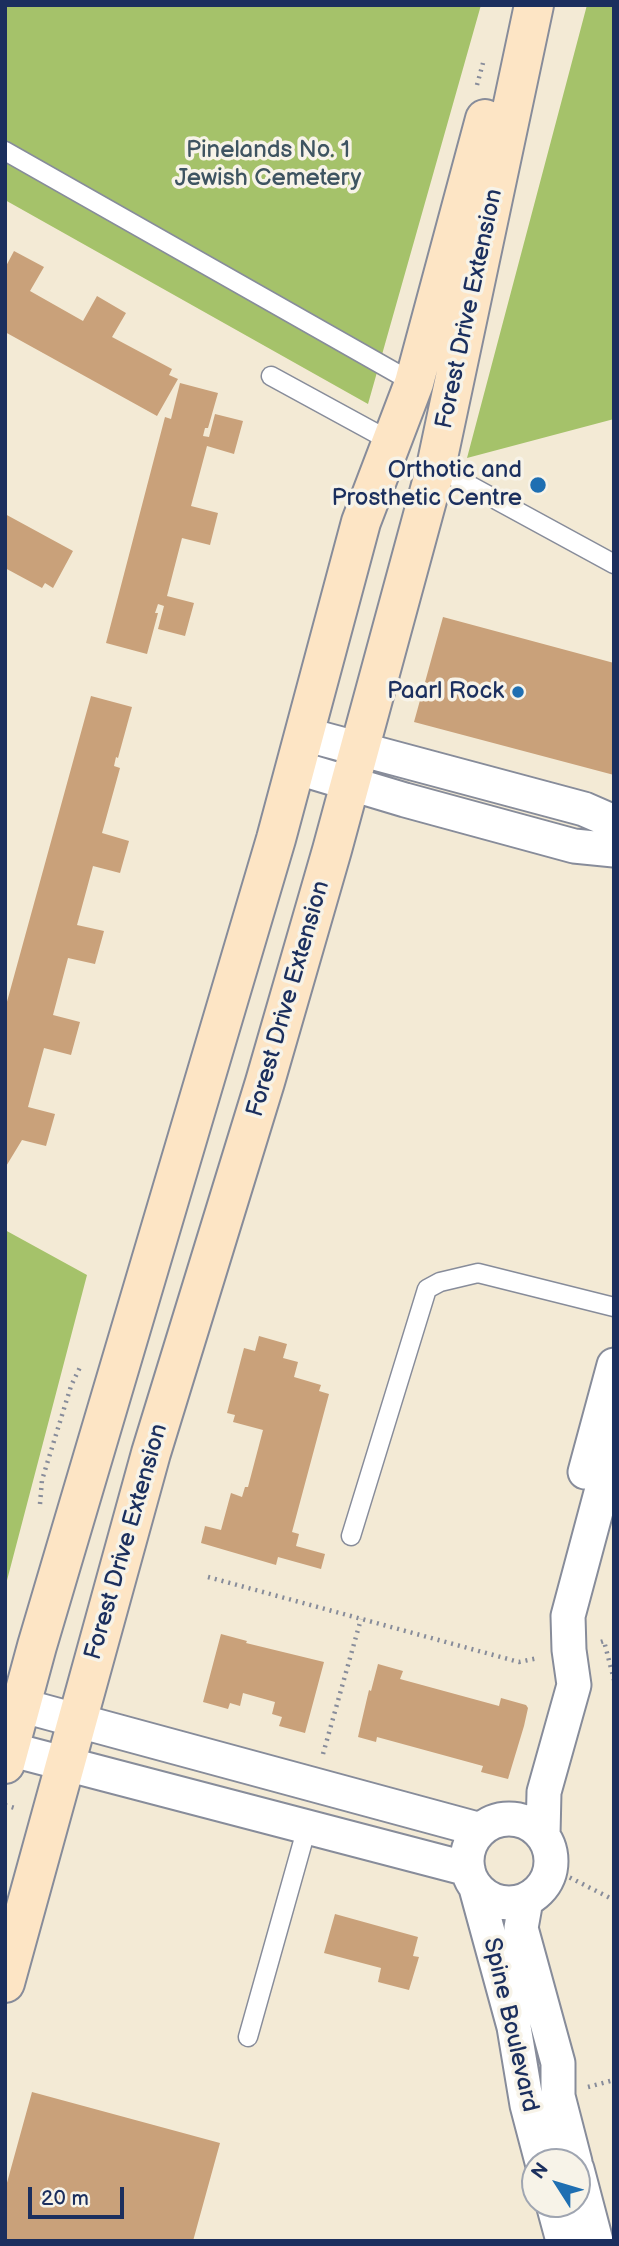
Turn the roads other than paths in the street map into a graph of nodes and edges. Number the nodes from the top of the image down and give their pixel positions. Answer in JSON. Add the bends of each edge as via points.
{"nodes":[{"id":1,"x":516,"y":5,"type":"edge"},
{"id":2,"x":534,"y":5,"type":"edge"},
{"id":3,"x":5,"y":151,"type":"edge"},
{"id":4,"x":271,"y":376,"type":"dead end"},
{"id":5,"x":414,"y":383,"type":"junction"},
{"id":6,"x":392,"y":442,"type":"junction"},
{"id":7,"x":436,"y":467,"type":"junction"},
{"id":8,"x":614,"y":564,"type":"edge"},
{"id":9,"x":299,"y":750,"type":"junction"},
{"id":10,"x":355,"y":766,"type":"junction"},
{"id":11,"x":614,"y":822,"type":"edge"},
{"id":12,"x":614,"y":850,"type":"edge"},
{"id":13,"x":614,"y":1307,"type":"edge"},
{"id":14,"x":614,"y":1365,"type":"edge"},
{"id":15,"x":614,"y":1444,"type":"edge"},
{"id":16,"x":351,"y":1536,"type":"dead end"},
{"id":17,"x":569,"y":1650,"type":"junction"},
{"id":18,"x":77,"y":1721,"type":"junction"},
{"id":19,"x":9,"y":1735,"type":"edge"},
{"id":20,"x":65,"y":1764,"type":"junction"},
{"id":21,"x":544,"y":1792,"type":"junction"},
{"id":22,"x":513,"y":1819,"type":"junction"},
{"id":23,"x":307,"y":1827,"type":"junction"},
{"id":24,"x":481,"y":1830,"type":"junction"},
{"id":25,"x":543,"y":1835,"type":"junction"},
{"id":26,"x":472,"y":1879,"type":"junction"},
{"id":27,"x":526,"y":1900,"type":"junction"},
{"id":28,"x":5,"y":1983,"type":"edge"},
{"id":29,"x":248,"y":2037,"type":"dead end"},
{"id":30,"x":538,"y":2148,"type":"edge"},
{"id":31,"x":571,"y":2148,"type":"edge"},
{"id":32,"x":557,"y":2218,"type":"edge"},
{"id":33,"x":590,"y":2218,"type":"edge"},
{"id":34,"x":563,"y":2241,"type":"edge"},
{"id":35,"x":596,"y":2241,"type":"edge"}],
"edges":[{"from":1,"to":5,"type":"street","name":"Forest Drive Extension"},
{"from":2,"to":7,"type":"street","name":"Forest Drive Extension"},
{"from":3,"to":5,"type":"lane"},
{"from":4,"to":6,"type":"lane"},
{"from":5,"to":6,"type":"street","name":"Forest Drive Extension"},
{"from":6,"to":9,"type":"street","name":"Forest Drive Extension","via":[[361,522]]},
{"from":7,"to":8,"type":"lane"},
{"from":7,"to":10,"type":"street","name":"Forest Drive Extension"},
{"from":9,"to":10,"type":"street"},
{"from":9,"to":19,"type":"street","name":"Forest Drive Extension"},
{"from":10,"to":11,"type":"street","via":[[584,809]]},
{"from":10,"to":12,"type":"street","via":[[574,846]]},
{"from":10,"to":18,"type":"street","name":"Forest Drive Extension","via":[[265,1082],[151,1453]]},
{"from":13,"to":16,"type":"lane","via":[[478,1273],[427,1289]]},
{"from":14,"to":17,"type":"street","via":[[548,1607]]},
{"from":15,"to":17,"type":"street","via":[[568,1616]]},
{"from":17,"to":21,"type":"street","via":[[575,1685]]},
{"from":18,"to":19,"type":"street"},
{"from":18,"to":20,"type":"street","name":"Forest Drive Extension"},
{"from":18,"to":24,"type":"street"},
{"from":19,"to":20,"type":"street"},
{"from":20,"to":23,"type":"street"},
{"from":20,"to":28,"type":"street","name":"Forest Drive Extension"},
{"from":21,"to":22,"type":"street"},
{"from":21,"to":25,"type":"street"},
{"from":22,"to":24,"type":"street"},
{"from":22,"to":25,"type":"street"},
{"from":23,"to":26,"type":"street"},
{"from":23,"to":29,"type":"lane"},
{"from":24,"to":26,"type":"street","via":[[469,1847]]},
{"from":25,"to":27,"type":"street","via":[[551,1868],[538,1892]]},
{"from":26,"to":27,"type":"street","via":[[494,1901]]},
{"from":26,"to":30,"type":"street","name":"Spine Boulevard","via":[[514,2027]]},
{"from":27,"to":31,"type":"street","name":"Spine Boulevard","via":[[521,1928],[558,2063],[558,2096]]},
{"from":32,"to":34,"type":"street"},
{"from":33,"to":35,"type":"street"}]}
